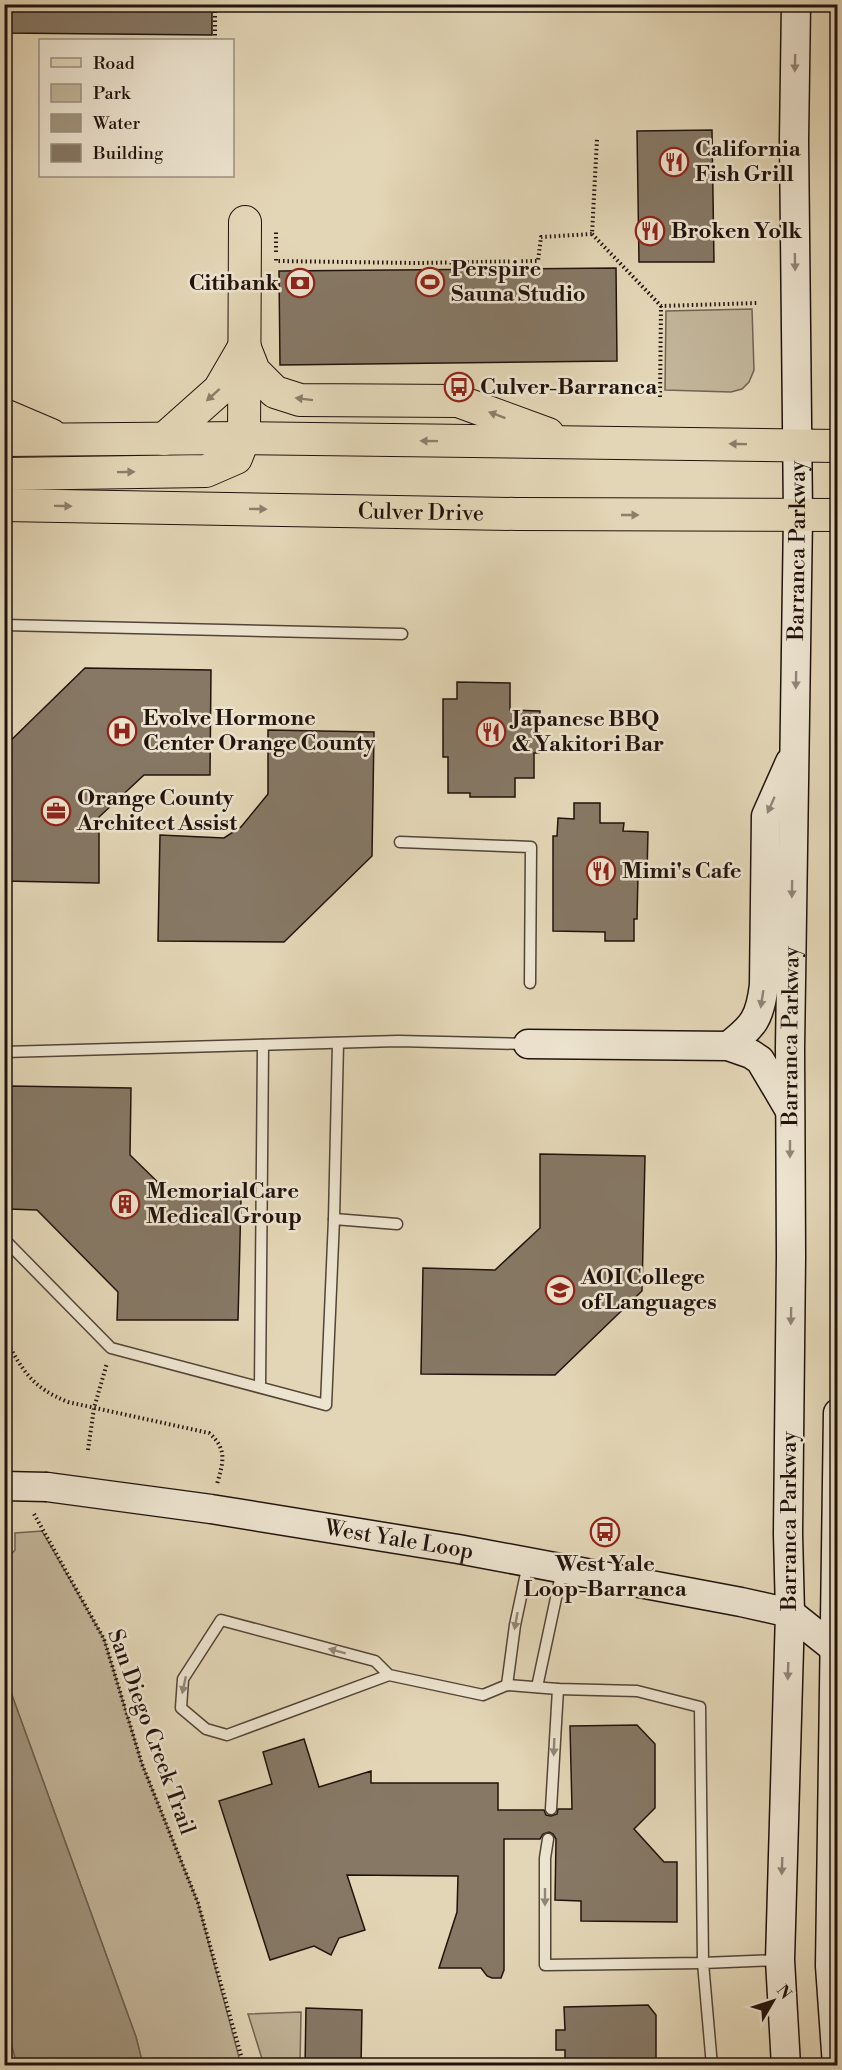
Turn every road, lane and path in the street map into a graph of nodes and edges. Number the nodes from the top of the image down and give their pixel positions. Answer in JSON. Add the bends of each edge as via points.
{"nodes":[{"id":1,"x":215,"y":4,"type":"edge"},
{"id":2,"x":796,"y":4,"type":"edge"},
{"id":3,"x":215,"y":39,"type":"edge"},
{"id":4,"x":597,"y":139,"type":"dead end"},
{"id":5,"x":245,"y":222,"type":"dead end"},
{"id":6,"x":592,"y":234,"type":"junction"},
{"id":7,"x":276,"y":261,"type":"dead end"},
{"id":8,"x":758,"y":303,"type":"dead end"},
{"id":9,"x":661,"y":306,"type":"junction"},
{"id":10,"x":245,"y":346,"type":"junction"},
{"id":11,"x":660,"y":397,"type":"dead end"},
{"id":12,"x":4,"y":415,"type":"edge"},
{"id":13,"x":244,"y":438,"type":"junction"},
{"id":14,"x":164,"y":439,"type":"junction"},
{"id":15,"x":4,"y":440,"type":"edge"},
{"id":16,"x":63,"y":440,"type":"junction"},
{"id":17,"x":571,"y":442,"type":"junction"},
{"id":18,"x":796,"y":445,"type":"junction"},
{"id":19,"x":837,"y":446,"type":"edge"},
{"id":20,"x":4,"y":474,"type":"edge"},
{"id":21,"x":4,"y":505,"type":"edge"},
{"id":22,"x":837,"y":515,"type":"edge"},
{"id":23,"x":798,"y":516,"type":"junction"},
{"id":24,"x":4,"y":625,"type":"edge"},
{"id":25,"x":402,"y":634,"type":"dead end"},
{"id":26,"x":794,"y":752,"type":"junction"},
{"id":27,"x":400,"y":842,"type":"dead end"},
{"id":28,"x":530,"y":983,"type":"dead end"},
{"id":29,"x":338,"y":1043,"type":"junction"},
{"id":30,"x":528,"y":1044,"type":"joint"},
{"id":31,"x":263,"y":1045,"type":"junction"},
{"id":32,"x":728,"y":1046,"type":"junction"},
{"id":33,"x":4,"y":1052,"type":"edge"},
{"id":34,"x":790,"y":1111,"type":"junction"},
{"id":35,"x":334,"y":1219,"type":"junction"},
{"id":36,"x":397,"y":1224,"type":"dead end"},
{"id":37,"x":4,"y":1239,"type":"edge"},
{"id":38,"x":4,"y":1336,"type":"edge"},
{"id":39,"x":105,"y":1377,"type":"dead end"},
{"id":40,"x":260,"y":1388,"type":"junction"},
{"id":41,"x":94,"y":1408,"type":"junction"},
{"id":42,"x":837,"y":1413,"type":"edge"},
{"id":43,"x":88,"y":1450,"type":"dead end"},
{"id":44,"x":4,"y":1486,"type":"edge"},
{"id":45,"x":211,"y":1509,"type":"junction"},
{"id":46,"x":32,"y":1510,"type":"dead end"},
{"id":47,"x":528,"y":1563,"type":"junction"},
{"id":48,"x":562,"y":1570,"type":"junction"},
{"id":49,"x":836,"y":1599,"type":"edge"},
{"id":50,"x":790,"y":1613,"type":"junction"},
{"id":51,"x":836,"y":1648,"type":"edge"},
{"id":52,"x":389,"y":1675,"type":"junction"},
{"id":53,"x":507,"y":1685,"type":"junction"},
{"id":54,"x":537,"y":1687,"type":"junction"},
{"id":55,"x":558,"y":1689,"type":"junction"},
{"id":56,"x":551,"y":1809,"type":"dead end"},
{"id":57,"x":548,"y":1839,"type":"dead end"},
{"id":58,"x":780,"y":1960,"type":"junction"},
{"id":59,"x":703,"y":1963,"type":"junction"},
{"id":60,"x":244,"y":2066,"type":"edge"},
{"id":61,"x":712,"y":2066,"type":"edge"},
{"id":62,"x":786,"y":2066,"type":"edge"},
{"id":63,"x":837,"y":2066,"type":"edge"}],
"edges":[{"from":1,"to":3,"type":"path"},
{"from":2,"to":18,"type":"main road","name":"Barranca Parkway","one_way":true},
{"from":4,"to":6,"type":"path"},
{"from":5,"to":10,"type":"main road"},
{"from":6,"to":7,"type":"path","via":[[541,237],[538,261]]},
{"from":6,"to":9,"type":"path"},
{"from":8,"to":9,"type":"path"},
{"from":9,"to":11,"type":"path"},
{"from":10,"to":13,"type":"main road"},
{"from":10,"to":14,"type":"main road","one_way":true,"via":[[219,390]]},
{"from":17,"to":10,"type":"main road","one_way":true,"via":[[458,401],[300,400],[268,386],[254,371]]},
{"from":12,"to":16,"type":"main road"},
{"from":13,"to":14,"type":"main road"},
{"from":17,"to":13,"type":"main road","one_way":true},
{"from":20,"to":13,"type":"main road","one_way":true,"via":[[206,471],[236,458]]},
{"from":14,"to":16,"type":"main road"},
{"from":15,"to":16,"type":"main road"},
{"from":18,"to":17,"type":"main road","one_way":true},
{"from":18,"to":19,"type":"main road"},
{"from":18,"to":23,"type":"main road","name":"Barranca Parkway"},
{"from":21,"to":23,"type":"main road","name":"Culver Drive","one_way":true},
{"from":22,"to":23,"type":"main road","name":"Culver Drive"},
{"from":23,"to":26,"type":"main road","name":"Barranca Parkway","one_way":true},
{"from":24,"to":25,"type":"lane"},
{"from":26,"to":32,"type":"main road","one_way":true,"via":[[766,816],[761,1006],[750,1029]]},
{"from":26,"to":34,"type":"main road","name":"Barranca Parkway","one_way":true},
{"from":27,"to":28,"type":"lane","via":[[531,847]]},
{"from":29,"to":30,"type":"lane"},
{"from":29,"to":31,"type":"lane"},
{"from":29,"to":35,"type":"lane"},
{"from":30,"to":32,"type":"main road"},
{"from":31,"to":33,"type":"lane"},
{"from":31,"to":40,"type":"lane"},
{"from":32,"to":34,"type":"main road","via":[[760,1060]]},
{"from":34,"to":50,"type":"main road","name":"Barranca Parkway","one_way":true},
{"from":35,"to":36,"type":"lane"},
{"from":35,"to":40,"type":"lane","via":[[326,1405]]},
{"from":37,"to":40,"type":"lane","via":[[111,1348]]},
{"from":38,"to":41,"type":"path","via":[[40,1388],[68,1402]]},
{"from":39,"to":41,"type":"path"},
{"from":41,"to":43,"type":"path"},
{"from":41,"to":45,"type":"path","via":[[209,1433],[217,1439],[222,1464]]},
{"from":42,"to":49,"type":"main road","name":"Barranca Parkway"},
{"from":44,"to":45,"type":"main road","name":"West Yale Loop","bridge":true,"via":[[47,1487]]},
{"from":45,"to":47,"type":"main road","name":"West Yale Loop"},
{"from":46,"to":60,"type":"path","name":"San Diego Creek Trail","via":[[104,1640],[142,1764],[198,1903]]},
{"from":47,"to":48,"type":"main road","name":"West Yale Loop"},
{"from":47,"to":53,"type":"lane","one_way":true},
{"from":48,"to":50,"type":"main road","name":"West Yale Loop"},
{"from":48,"to":54,"type":"lane"},
{"from":49,"to":50,"type":"main road","name":"West Yale Loop"},
{"from":49,"to":51,"type":"main road","name":"Barranca Parkway"},
{"from":50,"to":51,"type":"main road","name":"West Yale Loop"},
{"from":50,"to":58,"type":"main road","name":"Barranca Parkway","one_way":true},
{"from":51,"to":63,"type":"main road","name":"Barranca Parkway","via":[[830,1966]]},
{"from":52,"to":52,"type":"lane","one_way":true,"via":[[375,1661],[221,1620],[183,1679],[181,1708],[206,1729],[227,1735]]},
{"from":52,"to":53,"type":"lane","via":[[483,1695]]},
{"from":53,"to":54,"type":"lane"},
{"from":54,"to":55,"type":"lane"},
{"from":55,"to":56,"type":"lane","one_way":true},
{"from":55,"to":59,"type":"lane","via":[[637,1691],[700,1707]]},
{"from":57,"to":59,"type":"lane","one_way":true,"via":[[545,1965]]},
{"from":58,"to":59,"type":"lane"},
{"from":58,"to":62,"type":"main road","name":"Barranca Parkway"},
{"from":59,"to":61,"type":"lane"}]}
